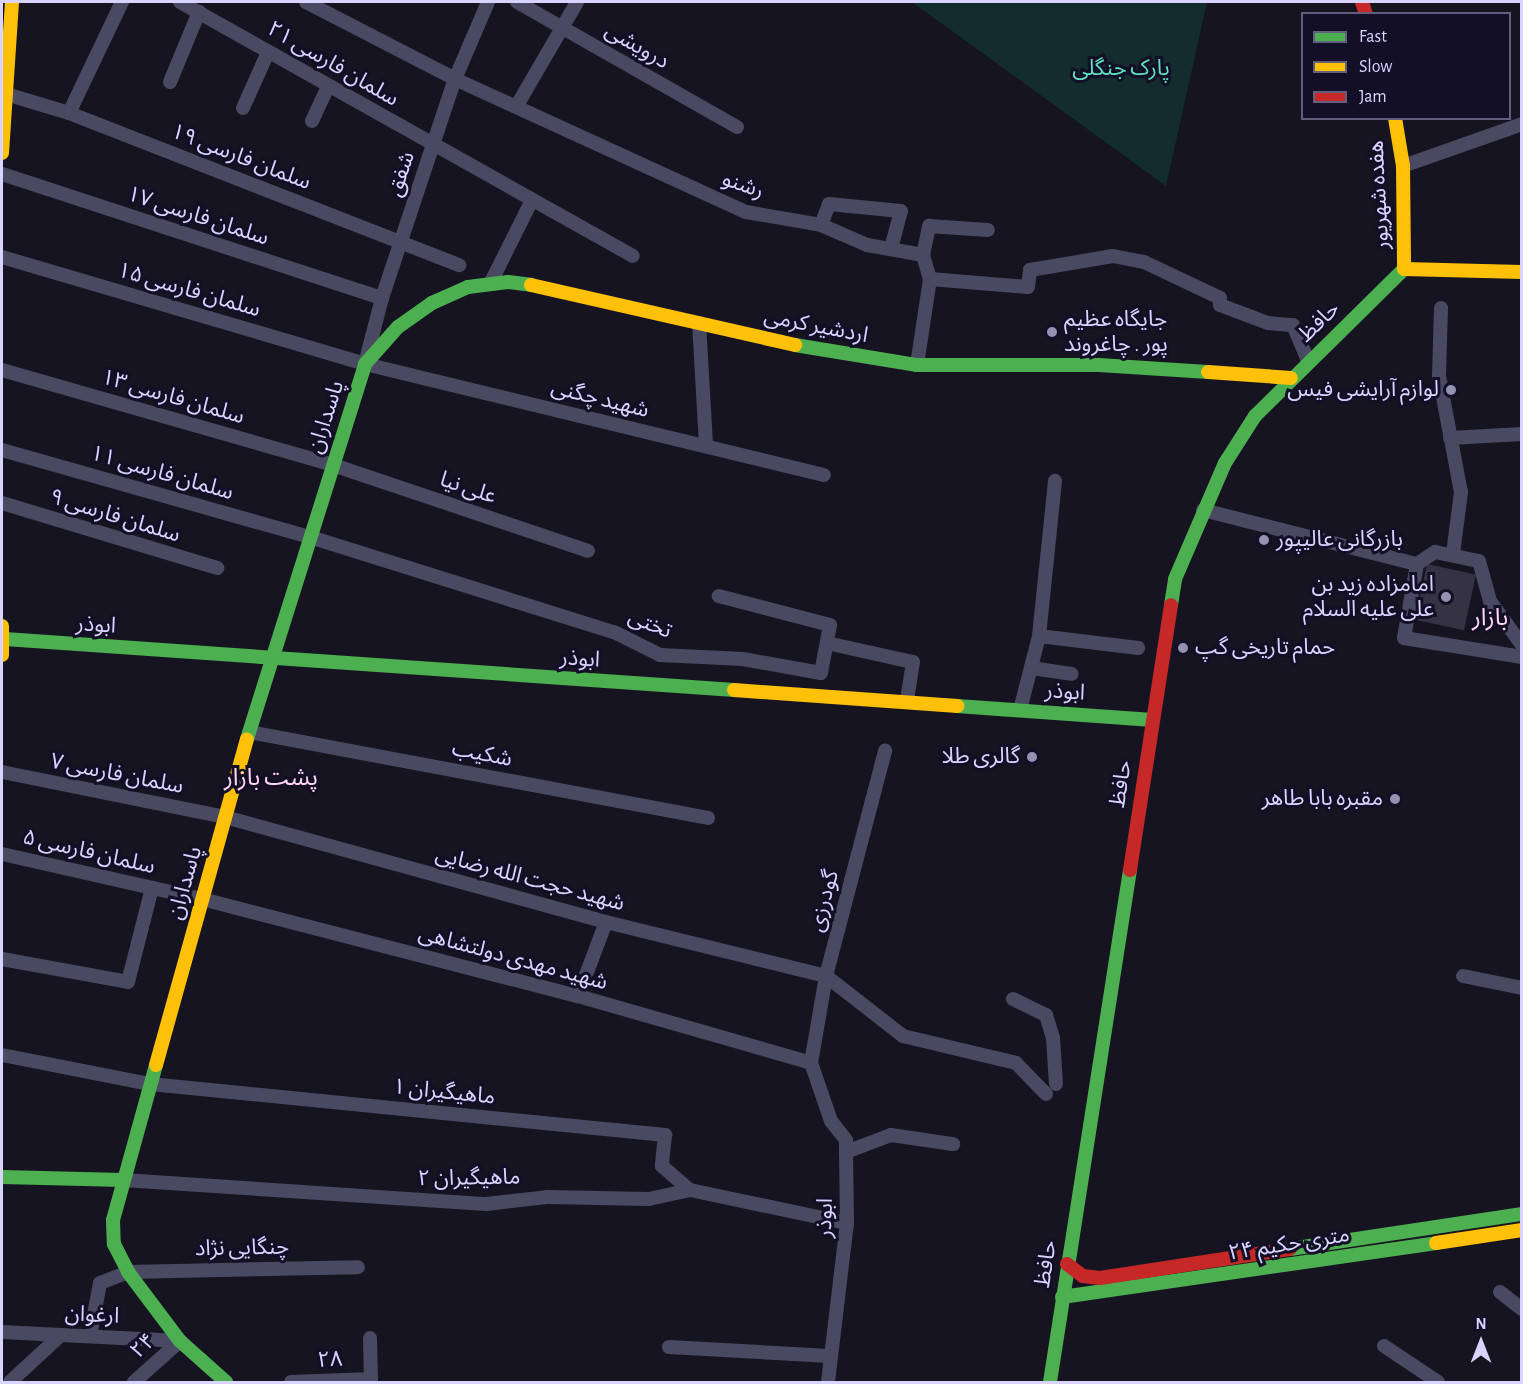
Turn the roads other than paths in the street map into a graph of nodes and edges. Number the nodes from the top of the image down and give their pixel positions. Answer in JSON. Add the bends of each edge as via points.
{"nodes":[{"id":1,"x":12,"y":2,"type":"edge"},
{"id":2,"x":122,"y":2,"type":"edge"},
{"id":3,"x":180,"y":2,"type":"edge"},
{"id":4,"x":306,"y":2,"type":"edge"},
{"id":5,"x":488,"y":2,"type":"edge"},
{"id":6,"x":517,"y":2,"type":"edge"},
{"id":7,"x":578,"y":2,"type":"edge"},
{"id":8,"x":199,"y":12,"type":"junction"},
{"id":9,"x":561,"y":27,"type":"junction"},
{"id":10,"x":268,"y":52,"type":"junction"},
{"id":11,"x":5,"y":60,"type":"edge"},
{"id":12,"x":455,"y":79,"type":"junction"},
{"id":13,"x":170,"y":82,"type":"dead end"},
{"id":14,"x":328,"y":86,"type":"junction"},
{"id":15,"x":6,"y":94,"type":"junction"},
{"id":16,"x":516,"y":107,"type":"junction"},
{"id":17,"x":243,"y":108,"type":"dead end"},
{"id":18,"x":69,"y":114,"type":"junction"},
{"id":19,"x":1395,"y":120,"type":"edge"},
{"id":20,"x":312,"y":121,"type":"dead end"},
{"id":21,"x":1521,"y":124,"type":"edge"},
{"id":22,"x":737,"y":128,"type":"dead end"},
{"id":23,"x":433,"y":145,"type":"junction"},
{"id":24,"x":2,"y":153,"type":"edge"},
{"id":25,"x":1403,"y":166,"type":"junction"},
{"id":26,"x":2,"y":174,"type":"edge"},
{"id":27,"x":532,"y":200,"type":"junction"},
{"id":28,"x":822,"y":225,"type":"junction"},
{"id":29,"x":988,"y":230,"type":"dead end"},
{"id":30,"x":401,"y":241,"type":"junction"},
{"id":31,"x":891,"y":249,"type":"junction"},
{"id":32,"x":923,"y":255,"type":"junction"},
{"id":33,"x":633,"y":256,"type":"dead end"},
{"id":34,"x":2,"y":257,"type":"edge"},
{"id":35,"x":459,"y":266,"type":"dead end"},
{"id":36,"x":1404,"y":269,"type":"junction"},
{"id":37,"x":1521,"y":272,"type":"edge"},
{"id":38,"x":930,"y":279,"type":"junction"},
{"id":39,"x":491,"y":282,"type":"junction"},
{"id":40,"x":382,"y":298,"type":"junction"},
{"id":41,"x":1441,"y":308,"type":"dead end"},
{"id":42,"x":699,"y":322,"type":"junction"},
{"id":43,"x":1308,"y":361,"type":"junction"},
{"id":44,"x":365,"y":364,"type":"junction"},
{"id":45,"x":917,"y":365,"type":"junction"},
{"id":46,"x":2,"y":370,"type":"edge"},
{"id":47,"x":1291,"y":378,"type":"junction"},
{"id":48,"x":1521,"y":434,"type":"edge"},
{"id":49,"x":1450,"y":438,"type":"junction"},
{"id":50,"x":706,"y":446,"type":"junction"},
{"id":51,"x":2,"y":450,"type":"edge"},
{"id":52,"x":333,"y":465,"type":"junction"},
{"id":53,"x":824,"y":475,"type":"dead end"},
{"id":54,"x":1055,"y":481,"type":"dead end"},
{"id":55,"x":2,"y":503,"type":"edge"},
{"id":56,"x":1203,"y":510,"type":"junction"},
{"id":57,"x":310,"y":537,"type":"junction"},
{"id":58,"x":588,"y":551,"type":"dead end"},
{"id":59,"x":1453,"y":554,"type":"junction"},
{"id":60,"x":1418,"y":564,"type":"junction"},
{"id":61,"x":217,"y":568,"type":"dead end"},
{"id":62,"x":719,"y":596,"type":"dead end"},
{"id":63,"x":3,"y":633,"type":"edge"},
{"id":64,"x":1040,"y":636,"type":"junction"},
{"id":65,"x":827,"y":643,"type":"junction"},
{"id":66,"x":1521,"y":645,"type":"edge"},
{"id":67,"x":1138,"y":648,"type":"dead end"},
{"id":68,"x":2,"y":655,"type":"edge"},
{"id":69,"x":1521,"y":657,"type":"edge"},
{"id":70,"x":272,"y":660,"type":"junction"},
{"id":71,"x":1031,"y":668,"type":"junction"},
{"id":72,"x":1072,"y":674,"type":"dead end"},
{"id":73,"x":907,"y":701,"type":"junction"},
{"id":74,"x":1020,"y":710,"type":"junction"},
{"id":75,"x":1153,"y":720,"type":"junction"},
{"id":76,"x":249,"y":732,"type":"junction"},
{"id":77,"x":885,"y":751,"type":"dead end"},
{"id":78,"x":2,"y":772,"type":"edge"},
{"id":79,"x":225,"y":817,"type":"junction"},
{"id":80,"x":708,"y":818,"type":"dead end"},
{"id":81,"x":2,"y":854,"type":"edge"},
{"id":82,"x":152,"y":888,"type":"junction"},
{"id":83,"x":202,"y":899,"type":"junction"},
{"id":84,"x":606,"y":922,"type":"junction"},
{"id":85,"x":2,"y":959,"type":"edge"},
{"id":86,"x":826,"y":976,"type":"junction"},
{"id":87,"x":1463,"y":976,"type":"dead end"},
{"id":88,"x":1521,"y":988,"type":"edge"},
{"id":89,"x":578,"y":996,"type":"junction"},
{"id":90,"x":1013,"y":999,"type":"dead end"},
{"id":91,"x":2,"y":1055,"type":"edge"},
{"id":92,"x":811,"y":1063,"type":"junction"},
{"id":93,"x":150,"y":1084,"type":"junction"},
{"id":94,"x":953,"y":1144,"type":"dead end"},
{"id":95,"x":846,"y":1152,"type":"junction"},
{"id":96,"x":2,"y":1177,"type":"edge"},
{"id":97,"x":123,"y":1180,"type":"junction"},
{"id":98,"x":690,"y":1190,"type":"junction"},
{"id":99,"x":1521,"y":1214,"type":"edge"},
{"id":100,"x":847,"y":1223,"type":"junction"},
{"id":101,"x":1521,"y":1230,"type":"edge"},
{"id":102,"x":1067,"y":1264,"type":"junction"},
{"id":103,"x":358,"y":1267,"type":"dead end"},
{"id":104,"x":128,"y":1272,"type":"junction"},
{"id":105,"x":1500,"y":1292,"type":"dead end"},
{"id":106,"x":1062,"y":1297,"type":"junction"},
{"id":107,"x":1521,"y":1309,"type":"edge"},
{"id":108,"x":2,"y":1332,"type":"edge"},
{"id":109,"x":61,"y":1335,"type":"junction"},
{"id":110,"x":90,"y":1336,"type":"junction"},
{"id":111,"x":370,"y":1338,"type":"dead end"},
{"id":112,"x":180,"y":1341,"type":"junction"},
{"id":113,"x":1384,"y":1346,"type":"dead end"},
{"id":114,"x":669,"y":1347,"type":"dead end"},
{"id":115,"x":829,"y":1356,"type":"junction"},
{"id":116,"x":371,"y":1381,"type":"edge"},
{"id":117,"x":10,"y":1383,"type":"edge"},
{"id":118,"x":134,"y":1383,"type":"edge"},
{"id":119,"x":226,"y":1383,"type":"edge"},
{"id":120,"x":291,"y":1383,"type":"edge"},
{"id":121,"x":828,"y":1383,"type":"edge"},
{"id":122,"x":1050,"y":1383,"type":"edge"},
{"id":123,"x":1438,"y":1383,"type":"edge"}],
"edges":[{"from":1,"to":11,"type":"main road"},
{"from":2,"to":18,"type":"street"},
{"from":3,"to":8,"type":"street","name":"سلمان فارسی ۲۱"},
{"from":4,"to":12,"type":"street","name":"رشنو"},
{"from":5,"to":12,"type":"street","name":"شفق"},
{"from":6,"to":9,"type":"street","name":"درویشی"},
{"from":7,"to":9,"type":"street"},
{"from":8,"to":10,"type":"street","name":"سلمان فارسی ۲۱"},
{"from":8,"to":13,"type":"street"},
{"from":9,"to":16,"type":"street"},
{"from":9,"to":22,"type":"street","name":"درویشی"},
{"from":10,"to":14,"type":"street","name":"سلمان فارسی ۲۱"},
{"from":10,"to":17,"type":"street"},
{"from":11,"to":15,"type":"main road"},
{"from":12,"to":16,"type":"street","name":"رشنو"},
{"from":12,"to":23,"type":"street","name":"شفق"},
{"from":14,"to":20,"type":"street"},
{"from":14,"to":23,"type":"street","name":"سلمان فارسی ۲۱"},
{"from":15,"to":18,"type":"street","name":"سلمان فارسی ۱۹"},
{"from":15,"to":24,"type":"main road"},
{"from":16,"to":28,"type":"street","name":"رشنو","via":[[746,212]]},
{"from":18,"to":30,"type":"street","name":"سلمان فارسی ۱۹"},
{"from":19,"to":25,"type":"main road","name":"هفده شهریور"},
{"from":21,"to":25,"type":"street"},
{"from":23,"to":27,"type":"street","name":"سلمان فارسی ۲۱"},
{"from":23,"to":30,"type":"street","name":"شفق"},
{"from":25,"to":36,"type":"main road","name":"هفده شهریور"},
{"from":26,"to":40,"type":"street","name":"سلمان فارسی ۱۷"},
{"from":27,"to":33,"type":"street","name":"سلمان فارسی ۲۱"},
{"from":27,"to":39,"type":"street"},
{"from":28,"to":31,"type":"street","name":"رشنو","via":[[867,245]]},
{"from":28,"to":31,"type":"street","via":[[829,204],[901,211]]},
{"from":29,"to":32,"type":"street","via":[[929,226]]},
{"from":30,"to":35,"type":"street","name":"سلمان فارسی ۱۹"},
{"from":30,"to":40,"type":"street","name":"شفق"},
{"from":31,"to":32,"type":"street","name":"رشنو"},
{"from":32,"to":38,"type":"street"},
{"from":34,"to":44,"type":"street","name":"سلمان فارسی ۱۵"},
{"from":36,"to":37,"type":"main road"},
{"from":36,"to":43,"type":"main road","name":"حافظ"},
{"from":38,"to":43,"type":"street","via":[[1028,287],[1030,270],[1113,256],[1144,262],[1220,298],[1220,305],[1268,323],[1293,325]]},
{"from":38,"to":45,"type":"street"},
{"from":39,"to":42,"type":"main road","name":"اردشیر کرمی","via":[[554,288]]},
{"from":39,"to":44,"type":"main road","name":"اردشیر کرمی","via":[[432,303],[398,327]]},
{"from":40,"to":44,"type":"street","name":"شفق"},
{"from":41,"to":49,"type":"street","via":[[1439,376]]},
{"from":42,"to":45,"type":"main road","name":"اردشیر کرمی","via":[[829,353]]},
{"from":42,"to":50,"type":"street"},
{"from":43,"to":47,"type":"main road","name":"حافظ"},
{"from":44,"to":50,"type":"street","name":"شهید چگنی"},
{"from":44,"to":52,"type":"main road","name":"پاسداران"},
{"from":45,"to":47,"type":"main road","name":"اردشیر کرمی","via":[[1100,365]]},
{"from":46,"to":52,"type":"street","name":"سلمان فارسی ۱۳"},
{"from":47,"to":56,"type":"main road","name":"حافظ","via":[[1256,416]]},
{"from":48,"to":49,"type":"street"},
{"from":49,"to":59,"type":"street","via":[[1461,492]]},
{"from":50,"to":53,"type":"street","name":"شهید چگنی"},
{"from":51,"to":57,"type":"street","name":"سلمان فارسی ۱۱"},
{"from":52,"to":57,"type":"main road","name":"پاسداران"},
{"from":52,"to":58,"type":"street","name":"علی نیا"},
{"from":54,"to":64,"type":"street"},
{"from":55,"to":61,"type":"street","name":"سلمان فارسی ۹"},
{"from":56,"to":60,"type":"street"},
{"from":56,"to":75,"type":"main road","name":"حافظ","via":[[1175,579]]},
{"from":57,"to":65,"type":"street","name":"تختی","via":[[614,632],[660,655],[743,659],[821,673]]},
{"from":57,"to":70,"type":"main road","name":"پاسداران"},
{"from":59,"to":60,"type":"street","via":[[1435,552]]},
{"from":59,"to":66,"type":"street","via":[[1479,561],[1490,601]]},
{"from":60,"to":69,"type":"street","via":[[1404,638]]},
{"from":62,"to":65,"type":"street","via":[[830,625]]},
{"from":63,"to":68,"type":"main road"},
{"from":63,"to":70,"type":"main road","name":"ابوذر"},
{"from":64,"to":67,"type":"street"},
{"from":64,"to":71,"type":"street"},
{"from":65,"to":73,"type":"street","via":[[913,662]]},
{"from":70,"to":73,"type":"main road","name":"ابوذر"},
{"from":70,"to":76,"type":"main road","name":"پاسداران"},
{"from":71,"to":72,"type":"street"},
{"from":71,"to":74,"type":"street"},
{"from":73,"to":74,"type":"main road","name":"ابوذر"},
{"from":74,"to":75,"type":"main road","name":"ابوذر"},
{"from":75,"to":102,"type":"main road","name":"حافظ"},
{"from":76,"to":79,"type":"main road","name":"پاسداران"},
{"from":76,"to":80,"type":"street","name":"شکیب"},
{"from":77,"to":86,"type":"street","name":"گودرزی"},
{"from":78,"to":79,"type":"street","name":"سلمان فارسی ۷"},
{"from":79,"to":83,"type":"main road","name":"پاسداران"},
{"from":79,"to":84,"type":"street","name":"شهید حجت الله رضایی"},
{"from":81,"to":82,"type":"street","name":"سلمان فارسی ۵"},
{"from":82,"to":83,"type":"street","name":"سلمان فارسی ۵"},
{"from":82,"to":85,"type":"street","via":[[128,982]]},
{"from":83,"to":89,"type":"street","name":"شهید مهدی دولتشاهی"},
{"from":83,"to":93,"type":"main road","name":"پاسداران"},
{"from":84,"to":86,"type":"street","name":"شهید حجت الله رضایی"},
{"from":84,"to":89,"type":"street"},
{"from":86,"to":90,"type":"street","via":[[903,1036],[1016,1063],[1051,1089],[1053,1038],[1046,1015]]},
{"from":86,"to":92,"type":"street","name":"گودرزی"},
{"from":87,"to":88,"type":"street"},
{"from":89,"to":92,"type":"street","name":"شهید مهدی دولتشاهی"},
{"from":91,"to":93,"type":"street"},
{"from":92,"to":95,"type":"street","name":"ابوذر","via":[[831,1122],[846,1140]]},
{"from":93,"to":97,"type":"main road","name":"پاسداران"},
{"from":93,"to":98,"type":"street","name":"ماهیگیران ۱","via":[[665,1135],[662,1166]]},
{"from":94,"to":95,"type":"street","via":[[891,1135]]},
{"from":95,"to":100,"type":"street","name":"ابوذر"},
{"from":96,"to":97,"type":"main road"},
{"from":97,"to":98,"type":"street","name":"ماهیگیران ۲","via":[[486,1204],[547,1197],[649,1199]]},
{"from":97,"to":104,"type":"main road","name":"پاسداران","via":[[112,1232]]},
{"from":98,"to":100,"type":"street","name":"ماهیگیران ۲"},
{"from":99,"to":102,"type":"main road","name":"۲۴ متری حکیم","via":[[1100,1278],[1083,1276]]},
{"from":100,"to":115,"type":"street","name":"ابوذر"},
{"from":101,"to":106,"type":"main road","name":"۲۴ متری حکیم"},
{"from":102,"to":106,"type":"main road","name":"حافظ"},
{"from":103,"to":104,"type":"street","name":"چنگایی نژاد"},
{"from":104,"to":110,"type":"street","via":[[100,1283]]},
{"from":104,"to":112,"type":"main road","name":"پاسداران"},
{"from":105,"to":107,"type":"street"},
{"from":106,"to":122,"type":"main road","name":"حافظ"},
{"from":108,"to":109,"type":"street","name":"ارغوان"},
{"from":109,"to":110,"type":"street","name":"ارغوان"},
{"from":109,"to":117,"type":"street"},
{"from":110,"to":112,"type":"street","name":"ارغوان"},
{"from":111,"to":116,"type":"street"},
{"from":112,"to":118,"type":"street","name":"۲۴"},
{"from":112,"to":119,"type":"main road","name":"پاسداران"},
{"from":113,"to":123,"type":"street"},
{"from":114,"to":115,"type":"street"},
{"from":115,"to":121,"type":"street","name":"ابوذر"},
{"from":116,"to":120,"type":"street","name":"۲۸"}]}
